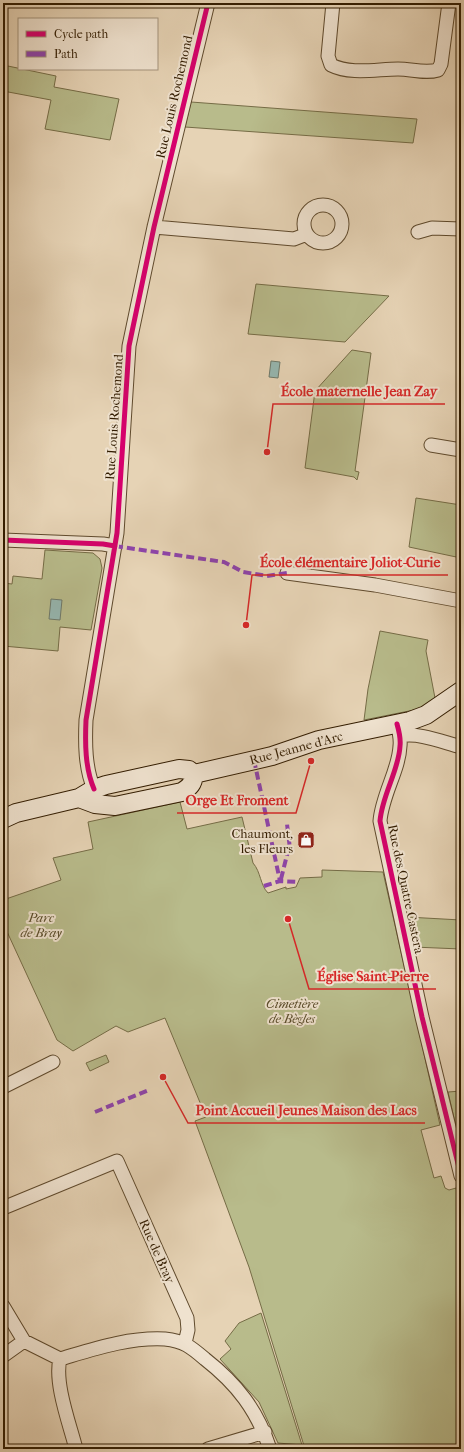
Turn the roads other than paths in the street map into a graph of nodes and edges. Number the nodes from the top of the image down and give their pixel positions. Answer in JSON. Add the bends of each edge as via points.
{"nodes":[{"id":1,"x":208,"y":3,"type":"edge"},
{"id":2,"x":333,"y":3,"type":"edge"},
{"id":3,"x":449,"y":3,"type":"edge"},
{"id":4,"x":154,"y":227,"type":"junction"},
{"id":5,"x":461,"y":229,"type":"edge"},
{"id":6,"x":418,"y":232,"type":"dead end"},
{"id":7,"x":307,"y":234,"type":"dead end"},
{"id":8,"x":431,"y":445,"type":"dead end"},
{"id":9,"x":461,"y":450,"type":"edge"},
{"id":10,"x":3,"y":540,"type":"edge"},
{"id":11,"x":115,"y":546,"type":"junction"},
{"id":12,"x":287,"y":573,"type":"dead end"},
{"id":13,"x":461,"y":601,"type":"edge"},
{"id":14,"x":461,"y":691,"type":"edge"},
{"id":15,"x":399,"y":730,"type":"junction"},
{"id":16,"x":461,"y":747,"type":"edge"},
{"id":17,"x":86,"y":794,"type":"junction"},
{"id":18,"x":3,"y":819,"type":"edge"},
{"id":19,"x":53,"y":1062,"type":"dead end"},
{"id":20,"x":3,"y":1087,"type":"edge"},
{"id":21,"x":461,"y":1176,"type":"edge"},
{"id":22,"x":3,"y":1208,"type":"edge"},
{"id":23,"x":3,"y":1306,"type":"edge"},
{"id":24,"x":24,"y":1341,"type":"junction"},
{"id":25,"x":185,"y":1343,"type":"junction"},
{"id":26,"x":3,"y":1356,"type":"edge"},
{"id":27,"x":60,"y":1359,"type":"junction"},
{"id":28,"x":264,"y":1432,"type":"junction"},
{"id":29,"x":76,"y":1449,"type":"edge"},
{"id":30,"x":208,"y":1449,"type":"edge"},
{"id":31,"x":270,"y":1449,"type":"edge"}],
"edges":[{"from":1,"to":4,"type":"street","name":"Rue Louis Rochemond"},
{"from":2,"to":3,"type":"street","via":[[328,56],[331,65],[338,68],[375,71],[399,69],[431,72],[438,70],[442,64]]},
{"from":4,"to":7,"type":"street","via":[[294,239]]},
{"from":4,"to":11,"type":"street","name":"Rue Louis Rochemond","via":[[129,346]]},
{"from":5,"to":6,"type":"street","via":[[432,228]]},
{"from":8,"to":9,"type":"street"},
{"from":10,"to":11,"type":"street"},
{"from":11,"to":17,"type":"street","name":"Rue Louis Rochemond","via":[[86,720],[85,747],[90,781]]},
{"from":12,"to":13,"type":"street","via":[[375,585]]},
{"from":14,"to":15,"type":"street","name":"Rue Jeanne d'Arc"},
{"from":15,"to":16,"type":"street"},
{"from":15,"to":17,"type":"street","name":"Rue Jeanne d'Arc","via":[[318,740],[272,756],[194,774],[189,770],[179,769],[106,785]]},
{"from":15,"to":21,"type":"street","name":"Rue des Quatre Castera","via":[[400,751],[381,810],[380,821],[422,1017]]},
{"from":17,"to":18,"type":"street","name":"Rue Jeanne d'Arc"},
{"from":19,"to":20,"type":"street"},
{"from":22,"to":25,"type":"street","name":"Rue de Bray","via":[[117,1161],[188,1318]]},
{"from":23,"to":24,"type":"street"},
{"from":24,"to":26,"type":"street"},
{"from":24,"to":27,"type":"street"},
{"from":25,"to":27,"type":"street","via":[[165,1339],[130,1340]]},
{"from":25,"to":28,"type":"street","via":[[225,1374],[242,1392]]},
{"from":27,"to":29,"type":"street","via":[[58,1367],[61,1391]]},
{"from":28,"to":30,"type":"street"},
{"from":28,"to":31,"type":"street"}]}
